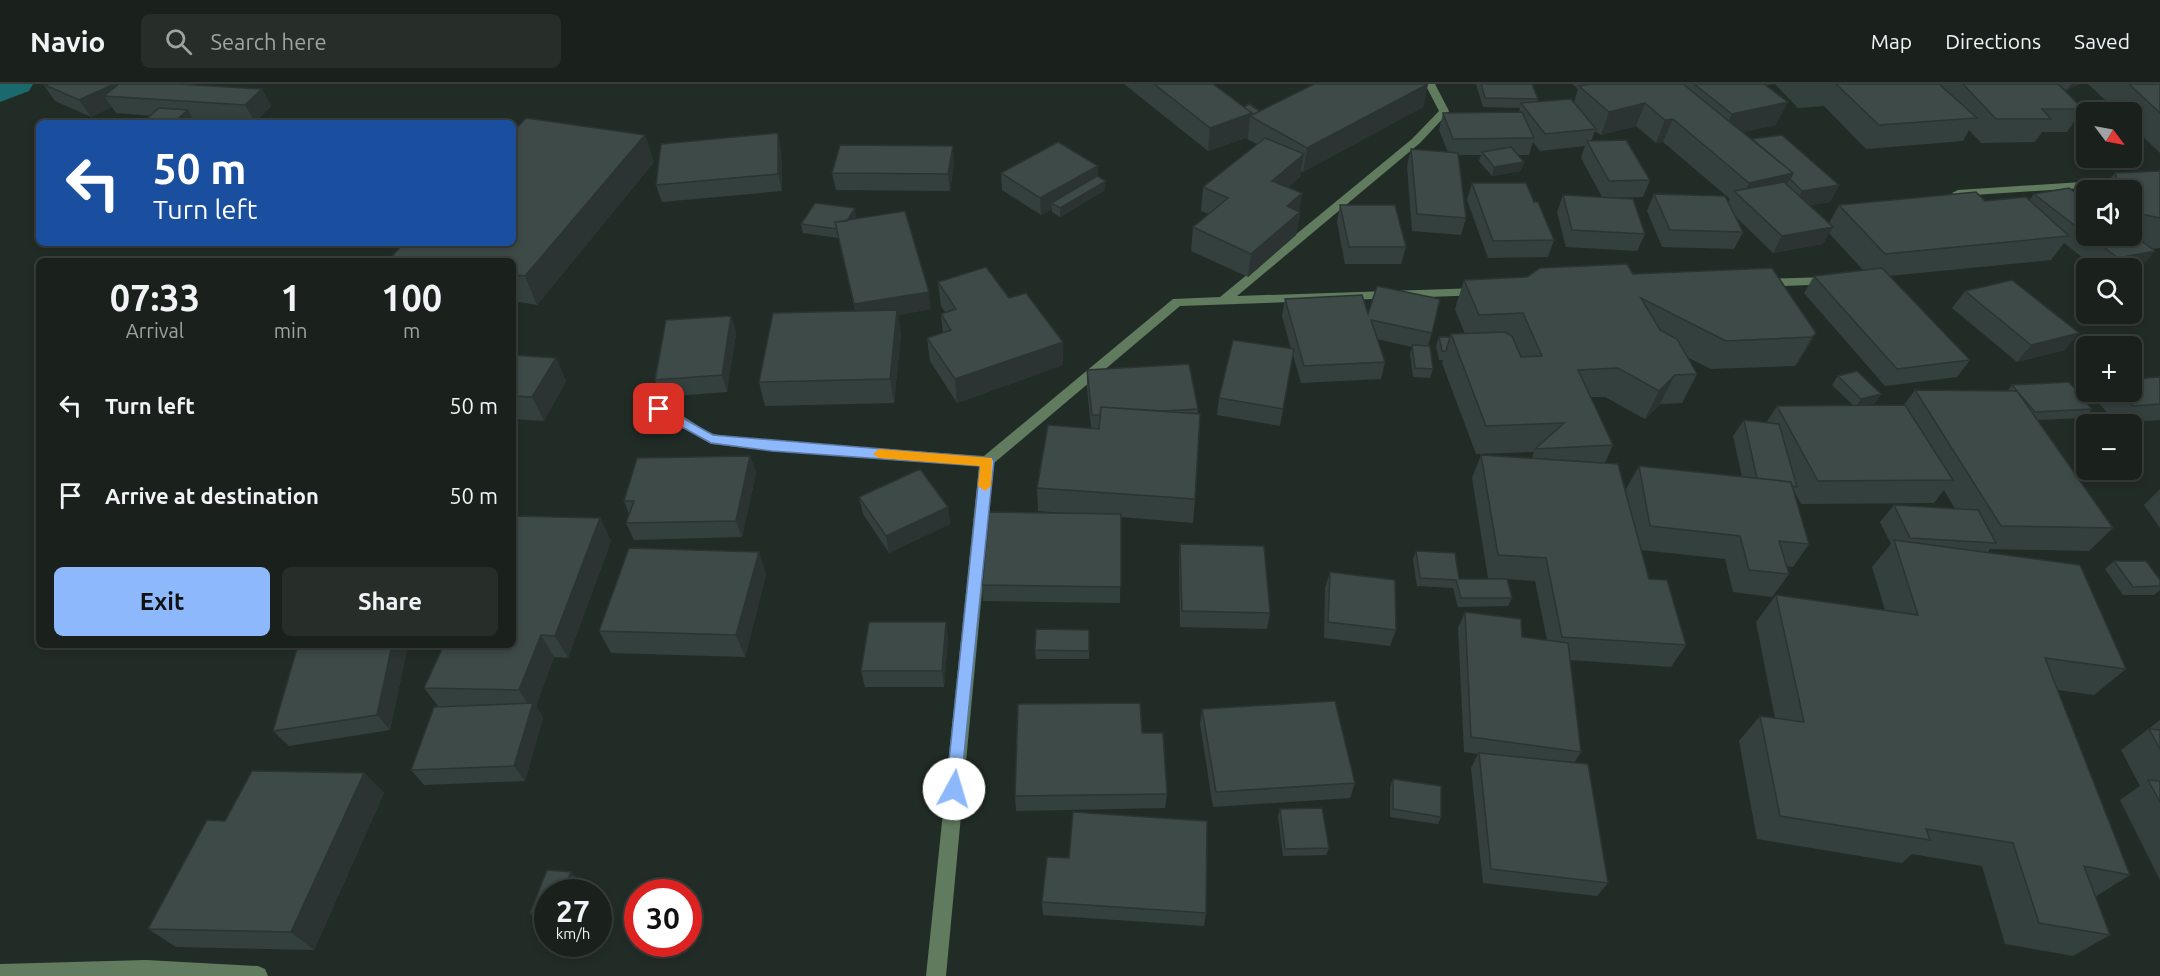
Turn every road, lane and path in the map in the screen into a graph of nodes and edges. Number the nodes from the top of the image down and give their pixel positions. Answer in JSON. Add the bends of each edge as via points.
{"nodes":[{"id":1,"x":1430,"y":84,"type":"edge"},
{"id":2,"x":2160,"y":180,"type":"edge"},
{"id":3,"x":1958,"y":193,"type":"edge"},
{"id":4,"x":1848,"y":280,"type":"edge"},
{"id":5,"x":1742,"y":284,"type":"edge"},
{"id":6,"x":1495,"y":292,"type":"edge"},
{"id":7,"x":1224,"y":300,"type":"junction"},
{"id":8,"x":659,"y":409,"type":"dead end"},
{"id":9,"x":987,"y":461,"type":"junction"},
{"id":10,"x":0,"y":974,"type":"edge"},
{"id":11,"x":258,"y":976,"type":"edge"},
{"id":12,"x":936,"y":976,"type":"edge"}],
"edges":[{"from":1,"to":7,"type":"street","via":[[1444,111],[1416,141]]},
{"from":2,"to":3,"type":"street"},
{"from":4,"to":5,"type":"street"},
{"from":6,"to":7,"type":"street"},
{"from":7,"to":9,"type":"street","via":[[1177,302]]},
{"from":8,"to":9,"type":"street","via":[[711,439]]},
{"from":9,"to":12,"type":"street"},
{"from":10,"to":11,"type":"street","via":[[146,970]]}]}
